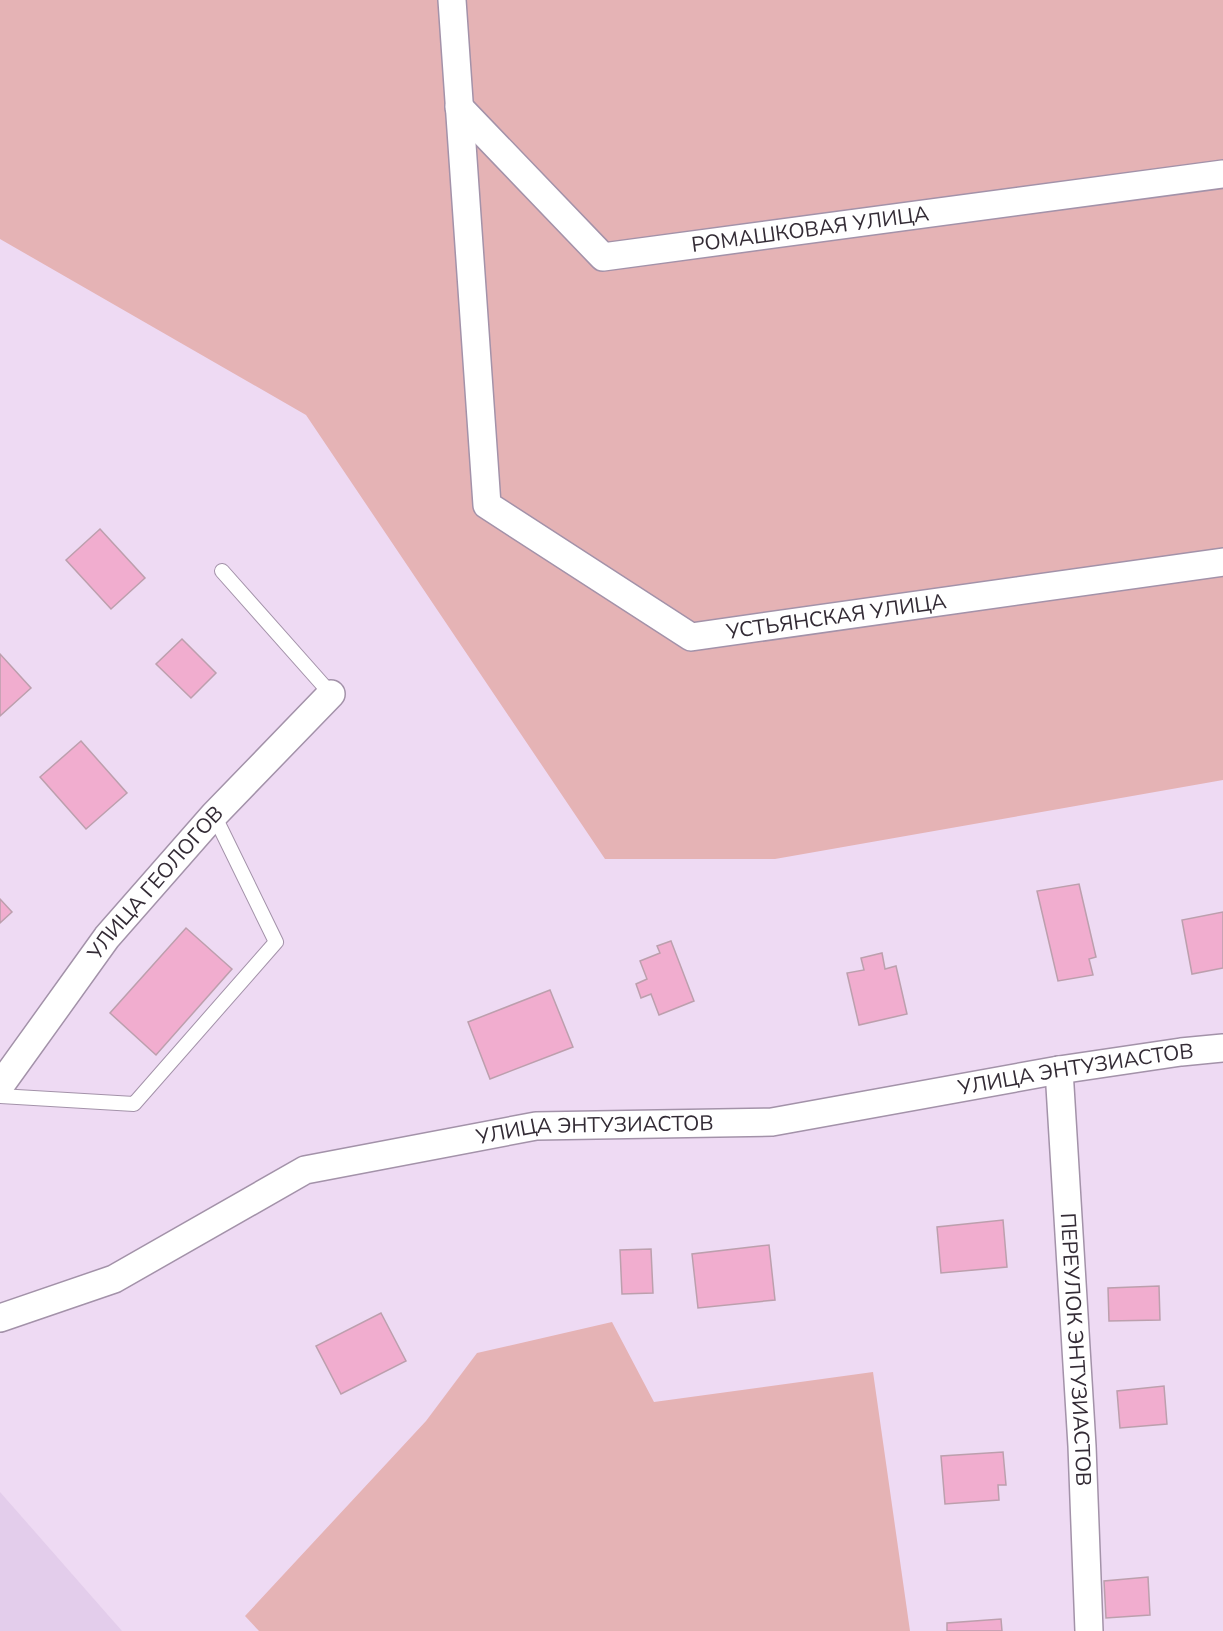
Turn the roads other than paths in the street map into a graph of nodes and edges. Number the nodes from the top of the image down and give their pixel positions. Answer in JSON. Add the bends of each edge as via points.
{"nodes":[{"id":1,"x":452,"y":0,"type":"edge"},
{"id":2,"x":459,"y":107,"type":"junction"},
{"id":3,"x":1223,"y":174,"type":"edge"},
{"id":4,"x":1223,"y":562,"type":"edge"},
{"id":5,"x":222,"y":571,"type":"dead end"},
{"id":6,"x":330,"y":694,"type":"joint"},
{"id":7,"x":214,"y":815,"type":"junction"},
{"id":8,"x":1223,"y":1048,"type":"edge"},
{"id":9,"x":1059,"y":1070,"type":"junction"},
{"id":10,"x":0,"y":1086,"type":"edge"},
{"id":11,"x":0,"y":1096,"type":"edge"},
{"id":12,"x":0,"y":1318,"type":"edge"},
{"id":13,"x":1089,"y":1631,"type":"edge"}],
"edges":[{"from":1,"to":2,"type":"street"},
{"from":2,"to":3,"type":"street","name":"РОМАШКОВАЯ УЛИЦА","via":[[603,257]]},
{"from":2,"to":4,"type":"street","name":"УСТЬЯНСКАЯ УЛИЦА","via":[[487,505],[690,637]]},
{"from":5,"to":6,"type":"lane"},
{"from":6,"to":7,"type":"street","name":"УЛИЦА ГЕОЛОГОВ"},
{"from":7,"to":10,"type":"street","name":"УЛИЦА ГЕОЛОГОВ","via":[[107,937]]},
{"from":7,"to":11,"type":"lane","via":[[276,942],[134,1104]]},
{"from":8,"to":9,"type":"street","name":"УЛИЦА ЭНТУЗИАСТОВ"},
{"from":9,"to":12,"type":"street","name":"УЛИЦА ЭНТУЗИАСТОВ","via":[[772,1122],[536,1126],[305,1170],[114,1280]]},
{"from":9,"to":13,"type":"street","name":"ПЕРЕУЛОК ЭНТУЗИАСТОВ"}]}
